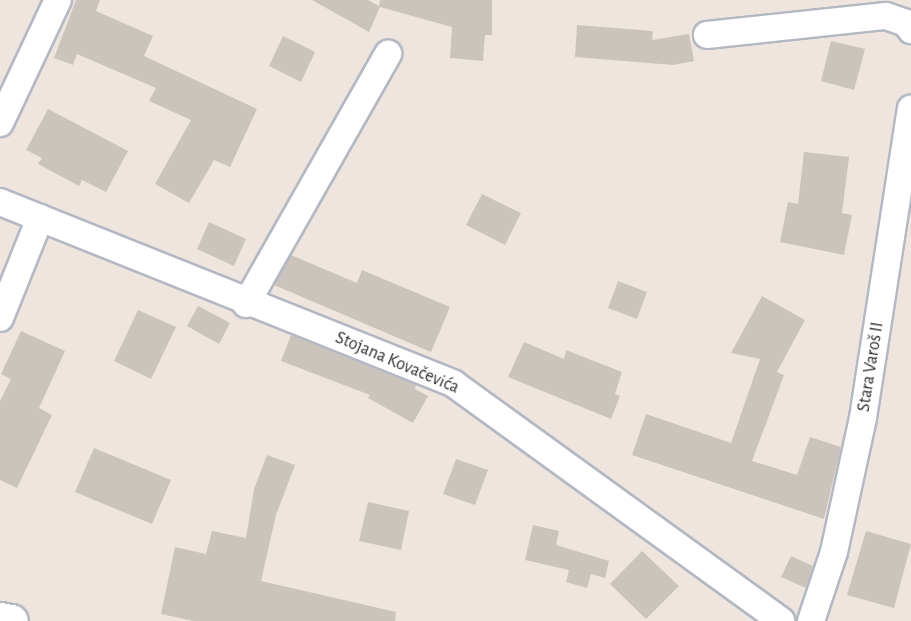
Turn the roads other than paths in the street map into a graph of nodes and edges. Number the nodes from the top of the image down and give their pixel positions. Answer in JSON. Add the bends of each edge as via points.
{"nodes":[{"id":1,"x":58,"y":0,"type":"edge"},
{"id":2,"x":911,"y":30,"type":"edge"},
{"id":3,"x":707,"y":35,"type":"dead end"},
{"id":4,"x":388,"y":54,"type":"dead end"},
{"id":5,"x":911,"y":109,"type":"edge"},
{"id":6,"x":0,"y":123,"type":"edge"},
{"id":7,"x":0,"y":202,"type":"edge"},
{"id":8,"x":40,"y":218,"type":"junction"},
{"id":9,"x":246,"y":304,"type":"junction"},
{"id":10,"x":0,"y":318,"type":"edge"},
{"id":11,"x":0,"y":619,"type":"edge"},
{"id":12,"x":11,"y":621,"type":"edge"},
{"id":13,"x":781,"y":621,"type":"edge"},
{"id":14,"x":811,"y":621,"type":"edge"}],
"edges":[{"from":1,"to":6,"type":"street"},
{"from":2,"to":3,"type":"street","via":[[906,23],[886,16]]},
{"from":4,"to":9,"type":"street"},
{"from":5,"to":14,"type":"street","name":"Stara Varoš II","via":[[863,418],[834,552]]},
{"from":7,"to":8,"type":"street","name":"Stojana Kovačevića"},
{"from":8,"to":9,"type":"street","name":"Stojana Kovačevića"},
{"from":8,"to":10,"type":"street"},
{"from":9,"to":13,"type":"street","name":"Stojana Kovačevića","via":[[454,384]]},
{"from":11,"to":12,"type":"main road"}]}
